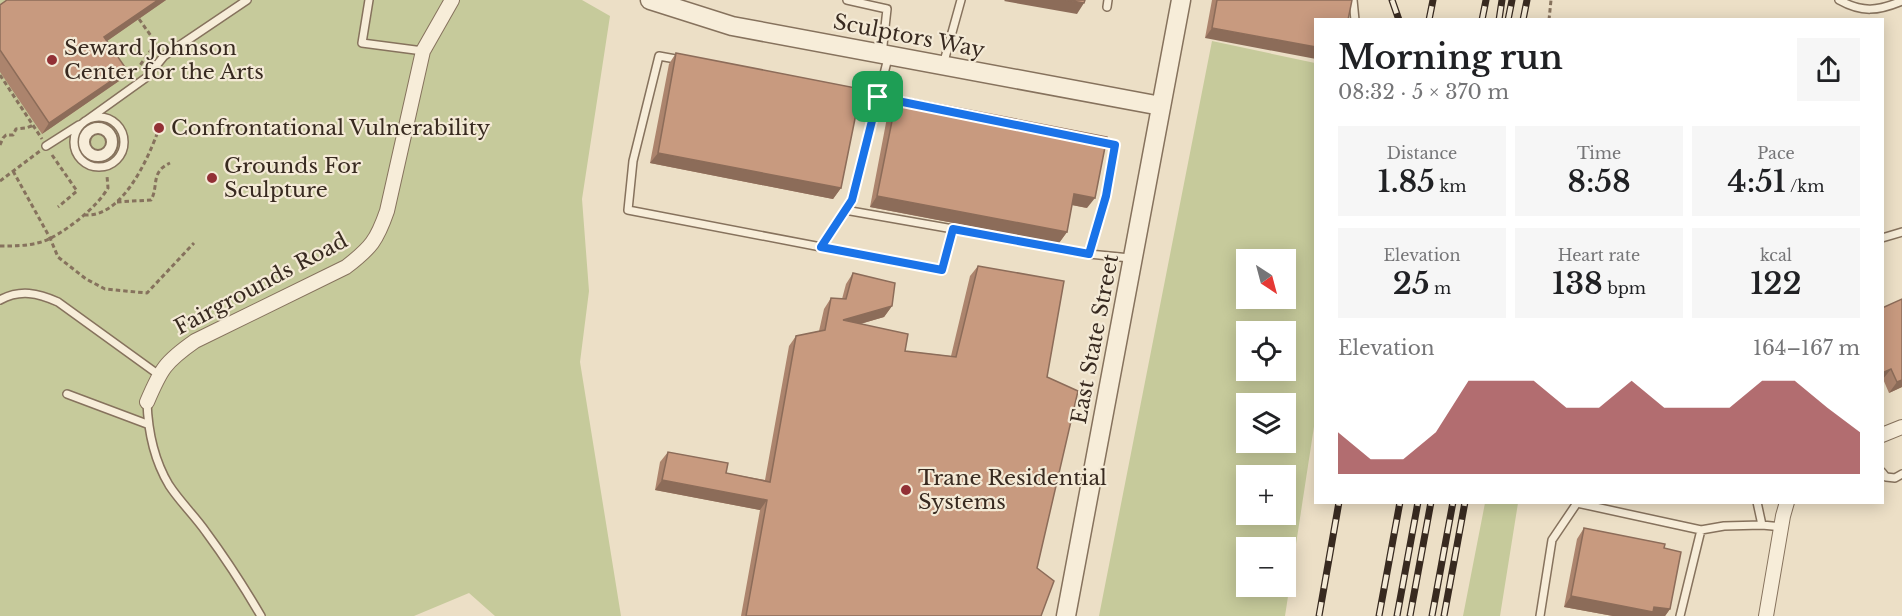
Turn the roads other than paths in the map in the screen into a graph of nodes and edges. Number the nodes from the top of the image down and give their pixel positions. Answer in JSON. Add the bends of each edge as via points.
{"nodes":[{"id":1,"x":247,"y":0,"type":"edge"},
{"id":2,"x":369,"y":0,"type":"edge"},
{"id":3,"x":452,"y":0,"type":"edge"},
{"id":4,"x":650,"y":0,"type":"edge"},
{"id":5,"x":847,"y":0,"type":"edge"},
{"id":6,"x":889,"y":0,"type":"edge"},
{"id":7,"x":961,"y":0,"type":"edge"},
{"id":8,"x":1181,"y":0,"type":"edge"},
{"id":9,"x":1353,"y":0,"type":"edge"},
{"id":10,"x":1839,"y":0,"type":"edge"},
{"id":11,"x":1902,"y":1,"type":"edge"},
{"id":12,"x":887,"y":9,"type":"junction"},
{"id":13,"x":1354,"y":18,"type":"edge"},
{"id":14,"x":423,"y":51,"type":"junction"},
{"id":15,"x":885,"y":55,"type":"junction"},
{"id":16,"x":689,"y":62,"type":"edge"},
{"id":17,"x":943,"y":65,"type":"junction"},
{"id":18,"x":844,"y":91,"type":"edge"},
{"id":19,"x":878,"y":97,"type":"junction"},
{"id":20,"x":912,"y":104,"type":"edge"},
{"id":21,"x":1161,"y":106,"type":"junction"},
{"id":22,"x":86,"y":125,"type":"junction"},
{"id":23,"x":1093,"y":141,"type":"edge"},
{"id":24,"x":46,"y":147,"type":"road end"},
{"id":25,"x":845,"y":210,"type":"junction"},
{"id":26,"x":953,"y":229,"type":"junction"},
{"id":27,"x":1902,"y":232,"type":"edge"},
{"id":28,"x":1884,"y":237,"type":"edge"},
{"id":29,"x":821,"y":247,"type":"junction"},
{"id":30,"x":1089,"y":254,"type":"junction"},
{"id":31,"x":1133,"y":258,"type":"junction"},
{"id":32,"x":0,"y":300,"type":"edge"},
{"id":33,"x":159,"y":375,"type":"junction"},
{"id":34,"x":67,"y":394,"type":"dead end"},
{"id":35,"x":147,"y":402,"type":"joint"},
{"id":36,"x":147,"y":424,"type":"junction"},
{"id":37,"x":1902,"y":427,"type":"edge"},
{"id":38,"x":1884,"y":434,"type":"edge"},
{"id":39,"x":1884,"y":474,"type":"edge"},
{"id":40,"x":1902,"y":474,"type":"edge"},
{"id":41,"x":1576,"y":504,"type":"edge"},
{"id":42,"x":1582,"y":504,"type":"edge"},
{"id":43,"x":1757,"y":504,"type":"edge"},
{"id":44,"x":1787,"y":504,"type":"edge"},
{"id":45,"x":1762,"y":525,"type":"junction"},
{"id":46,"x":1782,"y":527,"type":"junction"},
{"id":47,"x":1701,"y":530,"type":"junction"},
{"id":48,"x":261,"y":616,"type":"edge"},
{"id":49,"x":1066,"y":616,"type":"edge"},
{"id":50,"x":1540,"y":616,"type":"edge"},
{"id":51,"x":1680,"y":616,"type":"edge"},
{"id":52,"x":1766,"y":616,"type":"edge"}],
"edges":[{"from":1,"to":22,"type":"lane","via":[[164,56],[147,77]]},
{"from":2,"to":14,"type":"lane","via":[[362,43]]},
{"from":3,"to":14,"type":"street","name":"Fairgrounds Road"},
{"from":4,"to":15,"type":"street","name":"Sculptors Way","via":[[732,26]]},
{"from":5,"to":12,"type":"lane"},
{"from":6,"to":12,"type":"lane"},
{"from":7,"to":17,"type":"lane"},
{"from":8,"to":21,"type":"street","name":"East State Street"},
{"from":9,"to":13,"type":"lane"},
{"from":10,"to":11,"type":"lane","via":[[1863,9],[1882,9]]},
{"from":12,"to":15,"type":"lane"},
{"from":14,"to":33,"type":"street","name":"Fairgrounds Road","via":[[387,211],[368,250],[346,267],[195,341],[173,357]]},
{"from":15,"to":17,"type":"street","name":"Sculptors Way"},
{"from":15,"to":19,"type":"lane"},
{"from":16,"to":29,"type":"lane","via":[[659,56],[633,161],[628,210]]},
{"from":17,"to":21,"type":"street","name":"Sculptors Way"},
{"from":18,"to":19,"type":"lane"},
{"from":19,"to":20,"type":"lane"},
{"from":19,"to":25,"type":"lane","via":[[852,200]]},
{"from":21,"to":31,"type":"street","name":"East State Street"},
{"from":22,"to":22,"type":"lane","via":[[76,131],[78,155],[84,162],[100,167],[113,163],[122,154],[122,130],[103,117]]},
{"from":22,"to":24,"type":"lane"},
{"from":23,"to":30,"type":"lane","via":[[1115,145],[1106,196]]},
{"from":25,"to":26,"type":"lane"},
{"from":25,"to":29,"type":"lane"},
{"from":26,"to":29,"type":"lane","via":[[942,270]]},
{"from":26,"to":30,"type":"lane"},
{"from":27,"to":28,"type":"lane"},
{"from":30,"to":31,"type":"lane"},
{"from":31,"to":49,"type":"street","name":"East State Street"},
{"from":32,"to":33,"type":"lane","via":[[25,292],[58,302]]},
{"from":33,"to":35,"type":"street","name":"Fairgrounds Road"},
{"from":34,"to":36,"type":"lane"},
{"from":35,"to":36,"type":"lane","name":"Fairgrounds Road"},
{"from":36,"to":48,"type":"lane","name":"Fairgrounds Road","via":[[158,464],[170,486],[233,569]]},
{"from":37,"to":38,"type":"street"},
{"from":39,"to":40,"type":"lane","via":[[1895,478]]},
{"from":41,"to":50,"type":"lane","via":[[1552,540]]},
{"from":42,"to":47,"type":"lane"},
{"from":43,"to":45,"type":"lane"},
{"from":44,"to":46,"type":"street"},
{"from":45,"to":46,"type":"lane"},
{"from":45,"to":47,"type":"lane"},
{"from":46,"to":52,"type":"street"},
{"from":47,"to":51,"type":"lane"}]}
